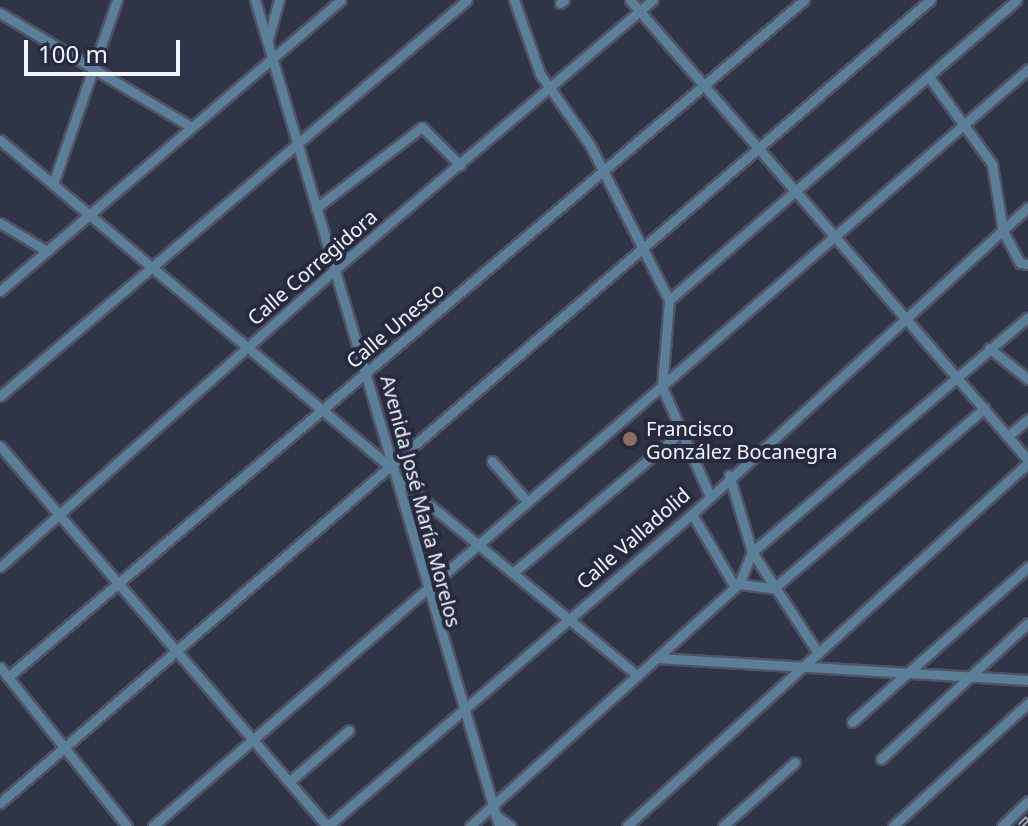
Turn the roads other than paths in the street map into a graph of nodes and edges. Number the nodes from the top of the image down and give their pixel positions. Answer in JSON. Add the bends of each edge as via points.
{"nodes":[{"id":1,"x":117,"y":0,"type":"edge"},
{"id":2,"x":255,"y":0,"type":"edge"},
{"id":3,"x":279,"y":0,"type":"edge"},
{"id":4,"x":341,"y":0,"type":"edge"},
{"id":5,"x":467,"y":0,"type":"edge"},
{"id":6,"x":514,"y":0,"type":"edge"},
{"id":7,"x":630,"y":0,"type":"edge"},
{"id":8,"x":652,"y":0,"type":"edge"},
{"id":9,"x":804,"y":0,"type":"edge"},
{"id":10,"x":930,"y":0,"type":"edge"},
{"id":11,"x":1016,"y":0,"type":"edge"},
{"id":12,"x":640,"y":11,"type":"junction"},
{"id":13,"x":0,"y":13,"type":"edge"},
{"id":14,"x":268,"y":40,"type":"junction"},
{"id":15,"x":273,"y":58,"type":"junction"},
{"id":16,"x":1028,"y":69,"type":"edge"},
{"id":17,"x":96,"y":70,"type":"junction"},
{"id":18,"x":929,"y":77,"type":"junction"},
{"id":19,"x":704,"y":86,"type":"junction"},
{"id":20,"x":549,"y":89,"type":"junction"},
{"id":21,"x":965,"y":124,"type":"junction"},
{"id":22,"x":191,"y":127,"type":"junction"},
{"id":23,"x":0,"y":140,"type":"edge"},
{"id":24,"x":297,"y":146,"type":"junction"},
{"id":25,"x":757,"y":147,"type":"junction"},
{"id":26,"x":460,"y":165,"type":"junction"},
{"id":27,"x":603,"y":175,"type":"junction"},
{"id":28,"x":53,"y":184,"type":"junction"},
{"id":29,"x":798,"y":191,"type":"junction"},
{"id":30,"x":1028,"y":207,"type":"edge"},
{"id":31,"x":316,"y":208,"type":"junction"},
{"id":32,"x":89,"y":214,"type":"junction"},
{"id":33,"x":0,"y":223,"type":"edge"},
{"id":34,"x":1003,"y":231,"type":"junction"},
{"id":35,"x":838,"y":237,"type":"junction"},
{"id":36,"x":640,"y":249,"type":"junction"},
{"id":37,"x":47,"y":251,"type":"junction"},
{"id":38,"x":1024,"y":263,"type":"edge"},
{"id":39,"x":151,"y":267,"type":"junction"},
{"id":40,"x":333,"y":271,"type":"junction"},
{"id":41,"x":0,"y":291,"type":"edge"},
{"id":42,"x":669,"y":300,"type":"junction"},
{"id":43,"x":906,"y":317,"type":"junction"},
{"id":44,"x":1028,"y":317,"type":"edge"},
{"id":45,"x":245,"y":348,"type":"junction"},
{"id":46,"x":989,"y":348,"type":"junction"},
{"id":47,"x":367,"y":372,"type":"junction"},
{"id":48,"x":957,"y":374,"type":"junction"},
{"id":49,"x":1028,"y":379,"type":"edge"},
{"id":50,"x":662,"y":387,"type":"junction"},
{"id":51,"x":0,"y":396,"type":"edge"},
{"id":52,"x":985,"y":408,"type":"junction"},
{"id":53,"x":320,"y":412,"type":"junction"},
{"id":54,"x":1028,"y":419,"type":"edge"},
{"id":55,"x":679,"y":434,"type":"junction"},
{"id":56,"x":1009,"y":435,"type":"junction"},
{"id":57,"x":0,"y":446,"type":"edge"},
{"id":58,"x":492,"y":461,"type":"dead end"},
{"id":59,"x":1028,"y":462,"type":"edge"},
{"id":60,"x":389,"y":466,"type":"junction"},
{"id":61,"x":729,"y":475,"type":"junction"},
{"id":62,"x":397,"y":478,"type":"junction"},
{"id":63,"x":709,"y":494,"type":"junction"},
{"id":64,"x":527,"y":501,"type":"junction"},
{"id":65,"x":59,"y":514,"type":"junction"},
{"id":66,"x":692,"y":514,"type":"junction"},
{"id":67,"x":480,"y":543,"type":"junction"},
{"id":68,"x":752,"y":552,"type":"junction"},
{"id":69,"x":0,"y":567,"type":"edge"},
{"id":70,"x":1028,"y":567,"type":"edge"},
{"id":71,"x":515,"y":571,"type":"junction"},
{"id":72,"x":119,"y":584,"type":"junction"},
{"id":73,"x":737,"y":586,"type":"junction"},
{"id":74,"x":774,"y":588,"type":"junction"},
{"id":75,"x":425,"y":589,"type":"junction"},
{"id":76,"x":567,"y":620,"type":"junction"},
{"id":77,"x":1028,"y":623,"type":"edge"},
{"id":78,"x":175,"y":649,"type":"junction"},
{"id":79,"x":818,"y":653,"type":"junction"},
{"id":80,"x":657,"y":658,"type":"junction"},
{"id":81,"x":804,"y":666,"type":"junction"},
{"id":82,"x":0,"y":667,"type":"edge"},
{"id":83,"x":634,"y":673,"type":"junction"},
{"id":84,"x":907,"y":674,"type":"junction"},
{"id":85,"x":8,"y":677,"type":"junction"},
{"id":86,"x":969,"y":678,"type":"junction"},
{"id":87,"x":1028,"y":680,"type":"edge"},
{"id":88,"x":1028,"y":703,"type":"edge"},
{"id":89,"x":461,"y":710,"type":"junction"},
{"id":90,"x":852,"y":722,"type":"dead end"},
{"id":91,"x":349,"y":730,"type":"dead end"},
{"id":92,"x":251,"y":741,"type":"junction"},
{"id":93,"x":66,"y":746,"type":"junction"},
{"id":94,"x":881,"y":759,"type":"dead end"},
{"id":95,"x":795,"y":762,"type":"dead end"},
{"id":96,"x":289,"y":782,"type":"junction"},
{"id":97,"x":1028,"y":801,"type":"edge"},
{"id":98,"x":0,"y":803,"type":"edge"},
{"id":99,"x":493,"y":811,"type":"junction"},
{"id":100,"x":896,"y":825,"type":"edge"},
{"id":101,"x":127,"y":826,"type":"edge"},
{"id":102,"x":153,"y":826,"type":"edge"},
{"id":103,"x":328,"y":826,"type":"edge"},
{"id":104,"x":470,"y":826,"type":"edge"},
{"id":105,"x":499,"y":826,"type":"edge"},
{"id":106,"x":511,"y":826,"type":"edge"},
{"id":107,"x":627,"y":826,"type":"edge"},
{"id":108,"x":723,"y":826,"type":"edge"},
{"id":109,"x":1002,"y":826,"type":"edge"}],
"edges":[{"from":1,"to":17,"type":"street"},
{"from":2,"to":14,"type":"street","name":"Avenida José María Morelos"},
{"from":3,"to":14,"type":"street"},
{"from":4,"to":15,"type":"street"},
{"from":5,"to":24,"type":"street"},
{"from":6,"to":20,"type":"street"},
{"from":7,"to":12,"type":"street"},
{"from":8,"to":12,"type":"street","name":"Calle Corregidora"},
{"from":9,"to":19,"type":"street","name":"Calle Unesco"},
{"from":10,"to":25,"type":"street"},
{"from":11,"to":18,"type":"street"},
{"from":12,"to":19,"type":"street"},
{"from":12,"to":20,"type":"street","name":"Calle Corregidora"},
{"from":13,"to":17,"type":"street"},
{"from":14,"to":15,"type":"street","name":"Avenida José María Morelos"},
{"from":15,"to":22,"type":"street"},
{"from":15,"to":24,"type":"street","name":"Avenida José María Morelos"},
{"from":16,"to":21,"type":"street"},
{"from":17,"to":22,"type":"street"},
{"from":17,"to":28,"type":"street"},
{"from":18,"to":21,"type":"street"},
{"from":18,"to":29,"type":"street"},
{"from":19,"to":25,"type":"street"},
{"from":19,"to":27,"type":"street","name":"Calle Unesco"},
{"from":20,"to":26,"type":"street","name":"Calle Corregidora"},
{"from":20,"to":27,"type":"street","via":[[580,128]]},
{"from":21,"to":34,"type":"street","via":[[992,164]]},
{"from":21,"to":35,"type":"street"},
{"from":22,"to":32,"type":"street"},
{"from":23,"to":28,"type":"street"},
{"from":24,"to":31,"type":"street","name":"Avenida José María Morelos"},
{"from":24,"to":39,"type":"street"},
{"from":25,"to":29,"type":"street"},
{"from":25,"to":36,"type":"street"},
{"from":26,"to":31,"type":"street","via":[[422,127]]},
{"from":26,"to":40,"type":"street","name":"Calle Corregidora"},
{"from":27,"to":36,"type":"street"},
{"from":27,"to":47,"type":"street","name":"Calle Unesco"},
{"from":28,"to":32,"type":"street"},
{"from":29,"to":35,"type":"street"},
{"from":29,"to":42,"type":"street"},
{"from":30,"to":34,"type":"street","name":"Calle Valladolid"},
{"from":31,"to":40,"type":"street","name":"Avenida José María Morelos"},
{"from":32,"to":37,"type":"street"},
{"from":32,"to":39,"type":"street"},
{"from":33,"to":37,"type":"street"},
{"from":34,"to":38,"type":"street"},
{"from":34,"to":43,"type":"street","name":"Calle Valladolid"},
{"from":35,"to":43,"type":"street"},
{"from":35,"to":50,"type":"street"},
{"from":36,"to":42,"type":"street"},
{"from":36,"to":60,"type":"street"},
{"from":37,"to":41,"type":"street"},
{"from":39,"to":45,"type":"street"},
{"from":39,"to":51,"type":"street"},
{"from":40,"to":45,"type":"street","name":"Calle Corregidora"},
{"from":40,"to":47,"type":"street","name":"Avenida José María Morelos"},
{"from":42,"to":50,"type":"street"},
{"from":43,"to":48,"type":"street"},
{"from":43,"to":61,"type":"street","name":"Calle Valladolid"},
{"from":44,"to":46,"type":"street"},
{"from":45,"to":53,"type":"street"},
{"from":45,"to":65,"type":"street","name":"Calle Corregidora"},
{"from":46,"to":48,"type":"street"},
{"from":46,"to":49,"type":"street"},
{"from":47,"to":53,"type":"street","name":"Calle Unesco"},
{"from":47,"to":60,"type":"street","name":"Avenida José María Morelos"},
{"from":48,"to":52,"type":"street"},
{"from":48,"to":68,"type":"street"},
{"from":50,"to":55,"type":"street"},
{"from":50,"to":64,"type":"street"},
{"from":52,"to":56,"type":"street"},
{"from":52,"to":74,"type":"street"},
{"from":53,"to":60,"type":"street"},
{"from":53,"to":72,"type":"street","name":"Calle Unesco"},
{"from":54,"to":56,"type":"street"},
{"from":55,"to":63,"type":"street"},
{"from":55,"to":71,"type":"street"},
{"from":56,"to":59,"type":"street"},
{"from":57,"to":65,"type":"street"},
{"from":58,"to":64,"type":"street"},
{"from":59,"to":79,"type":"street"},
{"from":60,"to":62,"type":"street","name":"Avenida José María Morelos"},
{"from":60,"to":78,"type":"street"},
{"from":61,"to":63,"type":"street","name":"Calle Valladolid"},
{"from":61,"to":68,"type":"street"},
{"from":62,"to":67,"type":"street"},
{"from":62,"to":75,"type":"street","name":"Avenida José María Morelos"},
{"from":63,"to":66,"type":"street","name":"Calle Valladolid"},
{"from":64,"to":67,"type":"street"},
{"from":65,"to":69,"type":"street","name":"Calle Corregidora"},
{"from":65,"to":72,"type":"street"},
{"from":66,"to":73,"type":"street"},
{"from":66,"to":76,"type":"street","name":"Calle Valladolid"},
{"from":67,"to":71,"type":"street"},
{"from":67,"to":75,"type":"street"},
{"from":68,"to":73,"type":"street"},
{"from":68,"to":74,"type":"street"},
{"from":70,"to":84,"type":"street"},
{"from":71,"to":76,"type":"street"},
{"from":72,"to":78,"type":"street"},
{"from":72,"to":85,"type":"street","name":"Calle Unesco"},
{"from":73,"to":74,"type":"street"},
{"from":73,"to":80,"type":"street"},
{"from":74,"to":79,"type":"street"},
{"from":75,"to":89,"type":"street","name":"Avenida José María Morelos"},
{"from":75,"to":92,"type":"street"},
{"from":76,"to":83,"type":"street"},
{"from":76,"to":89,"type":"street","name":"Calle Valladolid"},
{"from":77,"to":86,"type":"street"},
{"from":78,"to":92,"type":"street"},
{"from":78,"to":93,"type":"street"},
{"from":79,"to":81,"type":"street"},
{"from":80,"to":81,"type":"street"},
{"from":80,"to":83,"type":"street"},
{"from":81,"to":84,"type":"street"},
{"from":81,"to":107,"type":"street"},
{"from":82,"to":85,"type":"street"},
{"from":83,"to":99,"type":"street"},
{"from":84,"to":86,"type":"street"},
{"from":84,"to":90,"type":"street"},
{"from":85,"to":93,"type":"street"},
{"from":86,"to":87,"type":"street"},
{"from":86,"to":94,"type":"street"},
{"from":88,"to":100,"type":"street"},
{"from":89,"to":99,"type":"street","name":"Avenida José María Morelos"},
{"from":89,"to":103,"type":"street","name":"Calle Valladolid"},
{"from":91,"to":96,"type":"street"},
{"from":92,"to":96,"type":"street"},
{"from":92,"to":102,"type":"street"},
{"from":93,"to":98,"type":"street"},
{"from":93,"to":101,"type":"street"},
{"from":95,"to":108,"type":"street"},
{"from":96,"to":103,"type":"street"},
{"from":97,"to":109,"type":"street"},
{"from":99,"to":104,"type":"street"},
{"from":99,"to":105,"type":"street","name":"Avenida José María Morelos"},
{"from":99,"to":106,"type":"street"}]}
